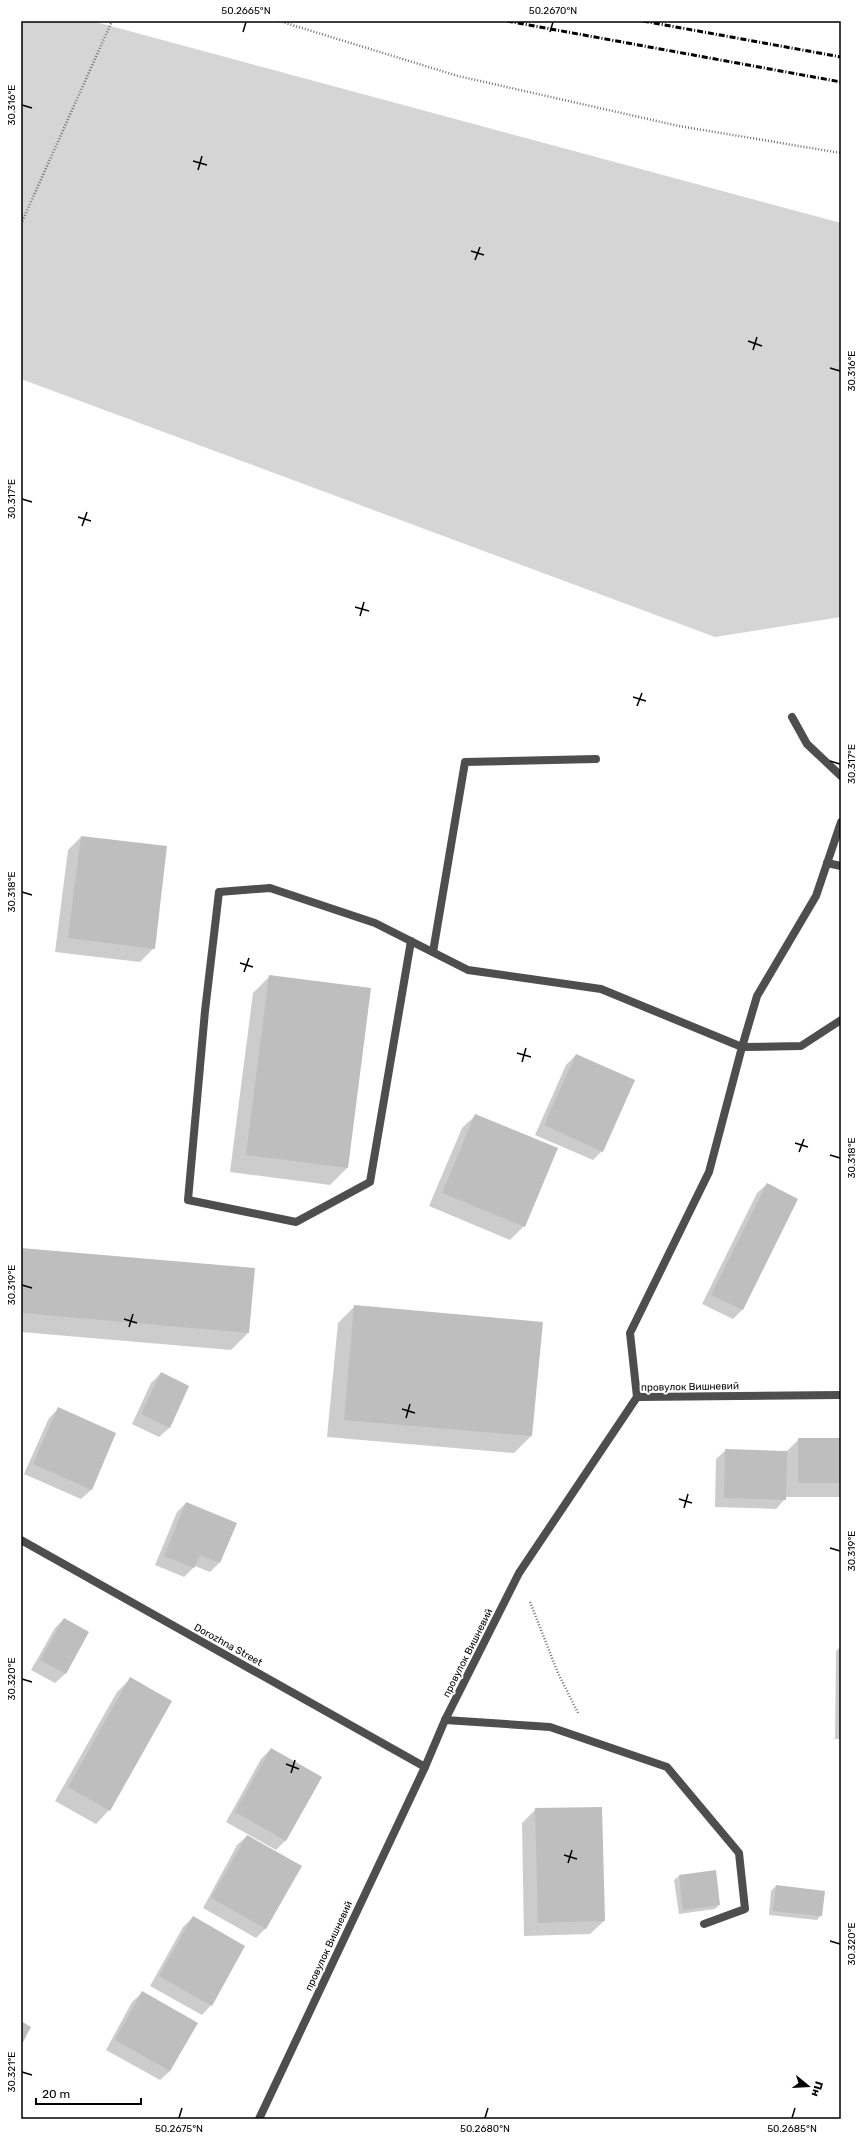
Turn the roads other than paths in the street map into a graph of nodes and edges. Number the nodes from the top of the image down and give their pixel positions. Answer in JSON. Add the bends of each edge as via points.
{"nodes":[{"id":1,"x":792,"y":717,"type":"dead end"},
{"id":2,"x":596,"y":760,"type":"dead end"},
{"id":3,"x":841,"y":776,"type":"edge"},
{"id":4,"x":841,"y":822,"type":"edge"},
{"id":5,"x":827,"y":863,"type":"junction"},
{"id":6,"x":841,"y":866,"type":"edge"},
{"id":7,"x":411,"y":941,"type":"junction"},
{"id":8,"x":433,"y":952,"type":"junction"},
{"id":9,"x":841,"y":1020,"type":"edge"},
{"id":10,"x":742,"y":1047,"type":"junction"},
{"id":11,"x":841,"y":1395,"type":"edge"},
{"id":12,"x":637,"y":1397,"type":"junction"},
{"id":13,"x":21,"y":1540,"type":"edge"},
{"id":14,"x":445,"y":1720,"type":"junction"},
{"id":15,"x":424,"y":1767,"type":"junction"},
{"id":16,"x":704,"y":1924,"type":"dead end"},
{"id":17,"x":259,"y":2119,"type":"edge"}],
"edges":[{"from":1,"to":3,"type":"street","via":[[807,744]]},
{"from":2,"to":8,"type":"street","via":[[465,762]]},
{"from":4,"to":5,"type":"street"},
{"from":5,"to":6,"type":"street"},
{"from":5,"to":10,"type":"street","via":[[816,896],[757,996]]},
{"from":7,"to":7,"type":"street","via":[[375,923],[270,888],[219,892],[205,1010],[188,1200],[296,1222],[370,1182]]},
{"from":7,"to":8,"type":"street"},
{"from":8,"to":10,"type":"street","via":[[468,970],[601,989]]},
{"from":9,"to":10,"type":"street","via":[[801,1046]]},
{"from":10,"to":12,"type":"street","via":[[709,1172],[630,1333]]},
{"from":11,"to":12,"type":"street","name":"провулок Вишневий"},
{"from":12,"to":14,"type":"street","name":"провулок Вишневий","via":[[519,1573]]},
{"from":13,"to":15,"type":"street","name":"Dorozhna Street"},
{"from":14,"to":15,"type":"street","name":"провулок Вишневий"},
{"from":14,"to":16,"type":"street","via":[[550,1727],[667,1767],[739,1853],[745,1909]]},
{"from":15,"to":17,"type":"street","name":"провулок Вишневий"}]}
